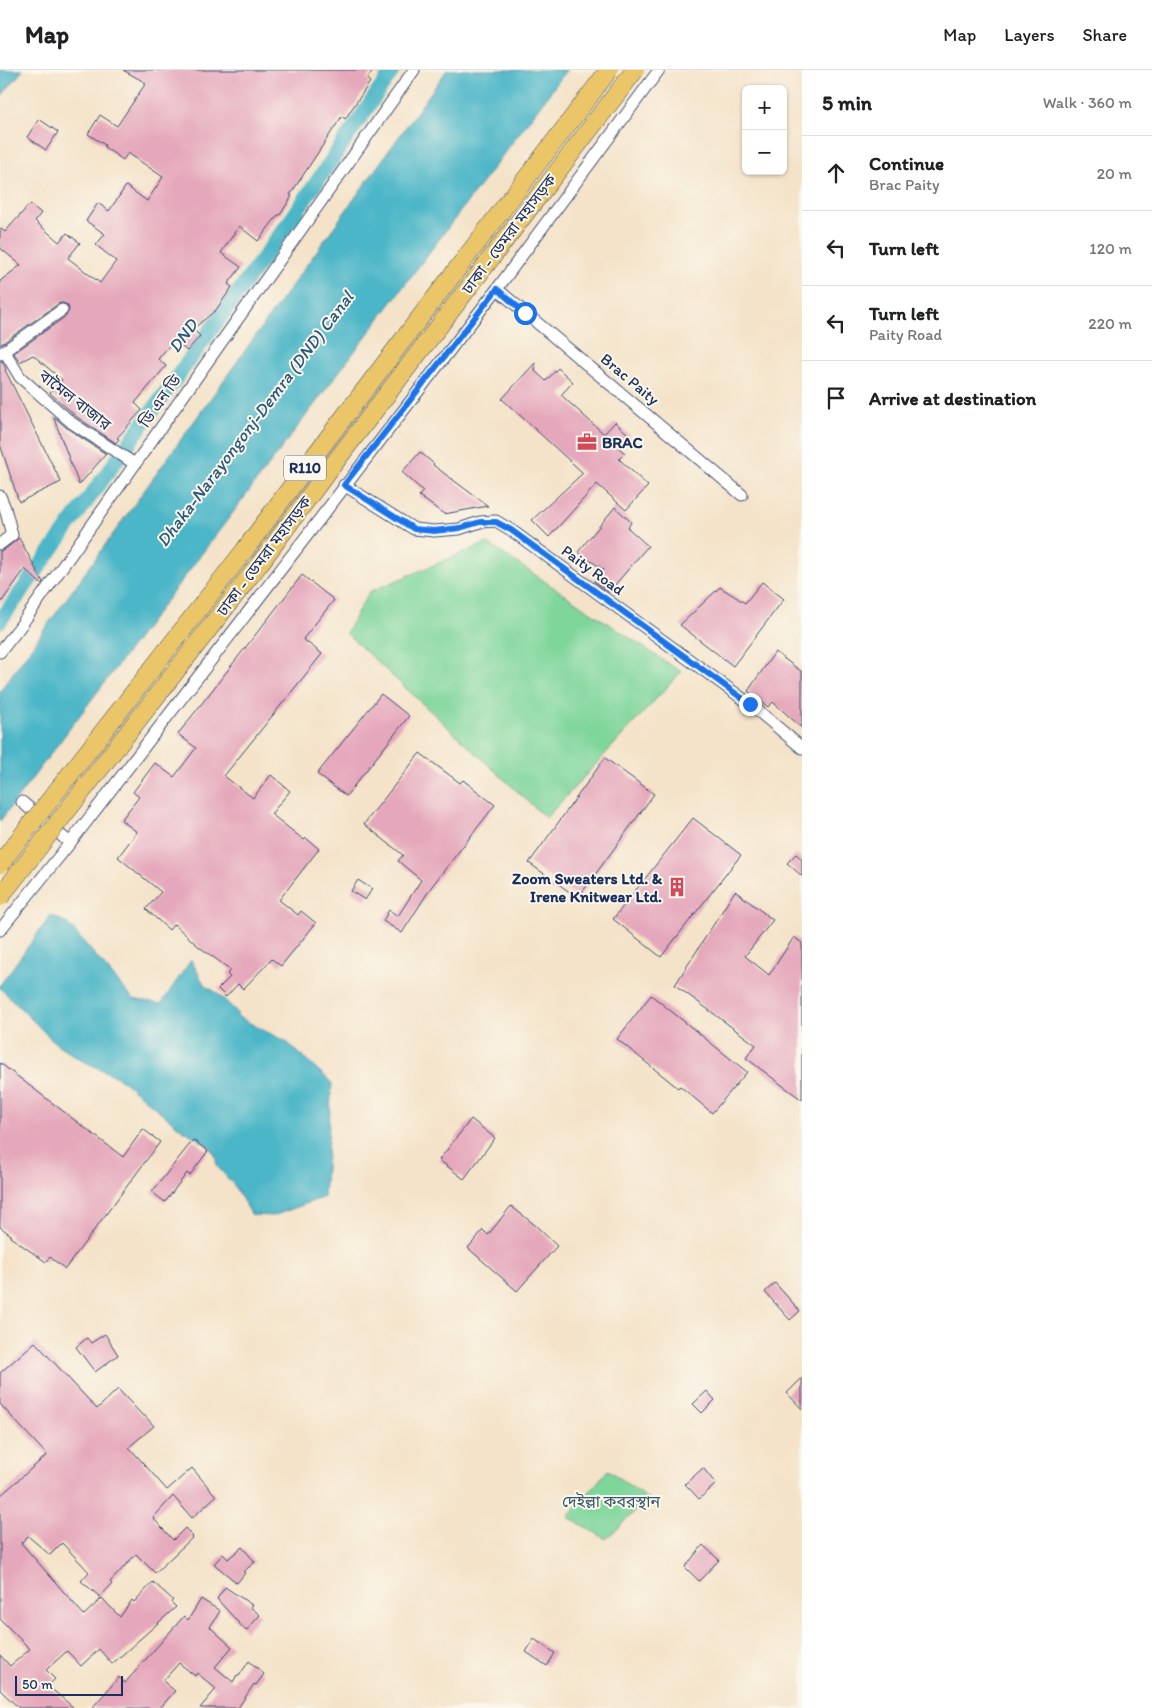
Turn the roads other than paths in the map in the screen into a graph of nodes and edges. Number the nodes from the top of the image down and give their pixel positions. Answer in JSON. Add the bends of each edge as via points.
{"nodes":[{"id":1,"x":414,"y":70,"type":"edge"},
{"id":2,"x":609,"y":70,"type":"edge"},
{"id":3,"x":635,"y":70,"type":"edge"},
{"id":4,"x":660,"y":70,"type":"edge"},
{"id":5,"x":497,"y":289,"type":"junction"},
{"id":6,"x":62,"y":310,"type":"dead end"},
{"id":7,"x":2,"y":353,"type":"edge"},
{"id":8,"x":136,"y":464,"type":"junction"},
{"id":9,"x":344,"y":485,"type":"junction"},
{"id":10,"x":742,"y":495,"type":"dead end"},
{"id":11,"x":0,"y":496,"type":"edge"},
{"id":12,"x":0,"y":544,"type":"edge"},
{"id":13,"x":0,"y":652,"type":"edge"},
{"id":14,"x":802,"y":748,"type":"edge"},
{"id":15,"x":22,"y":802,"type":"dead end"},
{"id":16,"x":70,"y":843,"type":"junction"},
{"id":17,"x":0,"y":864,"type":"edge"},
{"id":18,"x":0,"y":897,"type":"edge"},
{"id":19,"x":0,"y":930,"type":"edge"}],
"edges":[{"from":1,"to":8,"type":"street","name":"ডি এন ডি"},
{"from":2,"to":17,"type":"main road","name":"ঢাকা - ডেমরা মহাসড়ক","number":"R110","bridge":true,"via":[[244,550]]},
{"from":3,"to":18,"type":"main road","name":"ঢাকা - ডেমরা মহাসড়ক","number":"R110","bridge":true,"via":[[254,571]]},
{"from":4,"to":5,"type":"street"},
{"from":5,"to":9,"type":"street"},
{"from":5,"to":10,"type":"street","name":"Brac Paity"},
{"from":6,"to":7,"type":"street"},
{"from":7,"to":8,"type":"street","name":"বামৈল বাজার","via":[[20,378],[65,416]]},
{"from":8,"to":13,"type":"street","name":"ডি এন ডি"},
{"from":9,"to":14,"type":"street","name":"Paity Road","via":[[414,529],[443,530],[496,522],[511,530],[750,704]]},
{"from":9,"to":16,"type":"street"},
{"from":11,"to":12,"type":"street","via":[[12,535]]},
{"from":15,"to":16,"type":"street"},
{"from":16,"to":19,"type":"street"}]}
